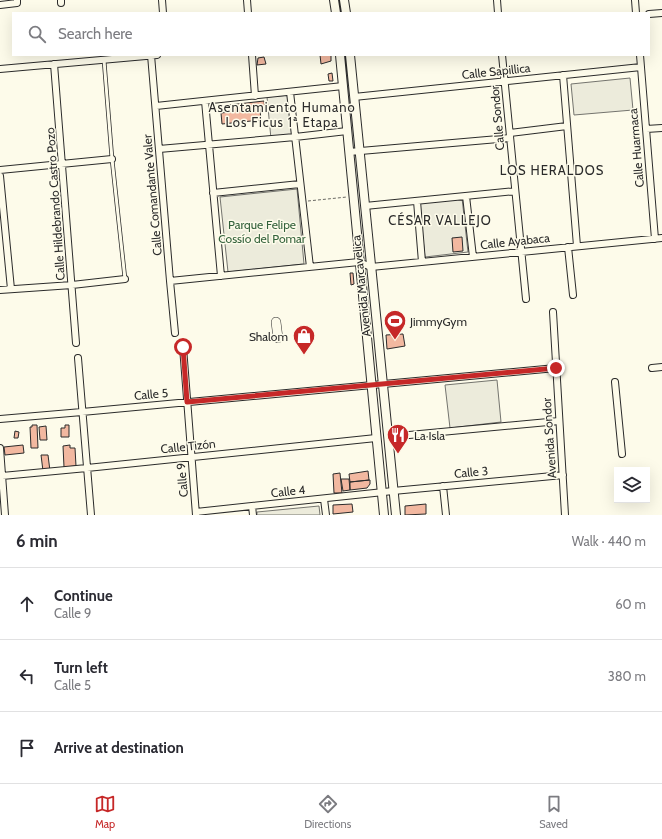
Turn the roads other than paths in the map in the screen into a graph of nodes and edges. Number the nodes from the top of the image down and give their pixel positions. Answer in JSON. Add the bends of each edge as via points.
{"nodes":[{"id":1,"x":17,"y":0,"type":"edge"},
{"id":2,"x":162,"y":0,"type":"edge"},
{"id":3,"x":247,"y":0,"type":"edge"},
{"id":4,"x":334,"y":0,"type":"edge"},
{"id":5,"x":344,"y":0,"type":"edge"},
{"id":6,"x":497,"y":0,"type":"edge"},
{"id":7,"x":635,"y":0,"type":"edge"},
{"id":8,"x":0,"y":5,"type":"edge"},
{"id":9,"x":163,"y":12,"type":"edge"},
{"id":10,"x":248,"y":12,"type":"edge"},
{"id":11,"x":336,"y":12,"type":"edge"},
{"id":12,"x":346,"y":12,"type":"edge"},
{"id":13,"x":498,"y":12,"type":"edge"},
{"id":14,"x":636,"y":12,"type":"edge"},
{"id":15,"x":662,"y":13,"type":"edge"},
{"id":16,"x":650,"y":14,"type":"edge"},
{"id":17,"x":151,"y":56,"type":"edge"},
{"id":18,"x":252,"y":56,"type":"edge"},
{"id":19,"x":340,"y":56,"type":"edge"},
{"id":20,"x":350,"y":56,"type":"edge"},
{"id":21,"x":502,"y":56,"type":"edge"},
{"id":22,"x":640,"y":56,"type":"edge"},
{"id":23,"x":104,"y":60,"type":"junction"},
{"id":24,"x":54,"y":64,"type":"junction"},
{"id":25,"x":641,"y":67,"type":"junction"},
{"id":26,"x":0,"y":68,"type":"edge"},
{"id":27,"x":563,"y":75,"type":"junction"},
{"id":28,"x":505,"y":82,"type":"junction"},
{"id":29,"x":343,"y":86,"type":"junction"},
{"id":30,"x":290,"y":92,"type":"junction"},
{"id":31,"x":255,"y":96,"type":"junction"},
{"id":32,"x":354,"y":97,"type":"junction"},
{"id":33,"x":205,"y":101,"type":"junction"},
{"id":34,"x":156,"y":106,"type":"junction"},
{"id":35,"x":567,"y":126,"type":"junction"},
{"id":36,"x":662,"y":128,"type":"edge"},
{"id":37,"x":646,"y":129,"type":"junction"},
{"id":38,"x":347,"y":131,"type":"junction"},
{"id":39,"x":510,"y":136,"type":"junction"},
{"id":40,"x":295,"y":137,"type":"junction"},
{"id":41,"x":208,"y":145,"type":"junction"},
{"id":42,"x":159,"y":149,"type":"junction"},
{"id":43,"x":359,"y":151,"type":"junction"},
{"id":44,"x":349,"y":152,"type":"junction"},
{"id":45,"x":112,"y":159,"type":"junction"},
{"id":46,"x":62,"y":164,"type":"junction"},
{"id":47,"x":0,"y":170,"type":"edge"},
{"id":48,"x":0,"y":176,"type":"edge"},
{"id":49,"x":300,"y":184,"type":"junction"},
{"id":50,"x":515,"y":191,"type":"junction"},
{"id":51,"x":213,"y":193,"type":"junction"},
{"id":52,"x":466,"y":196,"type":"junction"},
{"id":53,"x":417,"y":201,"type":"junction"},
{"id":54,"x":365,"y":206,"type":"junction"},
{"id":55,"x":655,"y":238,"type":"junction"},
{"id":56,"x":662,"y":238,"type":"edge"},
{"id":57,"x":576,"y":246,"type":"junction"},
{"id":58,"x":568,"y":247,"type":"junction"},
{"id":59,"x":521,"y":252,"type":"junction"},
{"id":60,"x":473,"y":257,"type":"junction"},
{"id":61,"x":359,"y":262,"type":"junction"},
{"id":62,"x":422,"y":262,"type":"junction"},
{"id":63,"x":310,"y":267,"type":"junction"},
{"id":64,"x":371,"y":267,"type":"junction"},
{"id":65,"x":221,"y":276,"type":"junction"},
{"id":66,"x":125,"y":279,"type":"joint"},
{"id":67,"x":170,"y":281,"type":"junction"},
{"id":68,"x":72,"y":285,"type":"junction"},
{"id":69,"x":11,"y":289,"type":"junction"},
{"id":70,"x":0,"y":290,"type":"edge"},
{"id":71,"x":573,"y":295,"type":"dead end"},
{"id":72,"x":526,"y":299,"type":"dead end"},
{"id":73,"x":553,"y":312,"type":"dead end"},
{"id":74,"x":276,"y":322,"type":"dead end"},
{"id":75,"x":176,"y":332,"type":"dead end"},
{"id":76,"x":278,"y":338,"type":"dead end"},
{"id":77,"x":76,"y":343,"type":"dead end"},
{"id":78,"x":183,"y":347,"type":"dead end"},
{"id":79,"x":78,"y":358,"type":"dead end"},
{"id":80,"x":662,"y":367,"type":"edge"},
{"id":81,"x":556,"y":368,"type":"junction"},
{"id":82,"x":652,"y":368,"type":"dead end"},
{"id":83,"x":615,"y":382,"type":"dead end"},
{"id":84,"x":371,"y":384,"type":"junction"},
{"id":85,"x":383,"y":384,"type":"junction"},
{"id":86,"x":187,"y":402,"type":"junction"},
{"id":87,"x":82,"y":412,"type":"junction"},
{"id":88,"x":0,"y":418,"type":"edge"},
{"id":89,"x":559,"y":422,"type":"junction"},
{"id":90,"x":388,"y":437,"type":"junction"},
{"id":91,"x":376,"y":438,"type":"junction"},
{"id":92,"x":0,"y":448,"type":"edge"},
{"id":93,"x":622,"y":454,"type":"dead end"},
{"id":94,"x":192,"y":457,"type":"junction"},
{"id":95,"x":87,"y":468,"type":"junction"},
{"id":96,"x":562,"y":475,"type":"junction"},
{"id":97,"x":2,"y":476,"type":"junction"},
{"id":98,"x":442,"y":486,"type":"junction"},
{"id":99,"x":394,"y":491,"type":"junction"},
{"id":100,"x":382,"y":493,"type":"junction"},
{"id":101,"x":324,"y":499,"type":"junction"},
{"id":102,"x":252,"y":506,"type":"junction"},
{"id":103,"x":196,"y":514,"type":"edge"},
{"id":104,"x":5,"y":515,"type":"edge"},
{"id":105,"x":91,"y":515,"type":"edge"},
{"id":106,"x":253,"y":515,"type":"edge"},
{"id":107,"x":326,"y":515,"type":"edge"},
{"id":108,"x":384,"y":515,"type":"edge"},
{"id":109,"x":396,"y":515,"type":"edge"},
{"id":110,"x":446,"y":515,"type":"edge"},
{"id":111,"x":565,"y":515,"type":"edge"}],
"edges":[{"from":1,"to":8,"type":"street","via":[[17,3]]},
{"from":2,"to":9,"type":"street"},
{"from":3,"to":10,"type":"street"},
{"from":4,"to":11,"type":"street"},
{"from":5,"to":12,"type":"street"},
{"from":6,"to":13,"type":"street"},
{"from":7,"to":14,"type":"street"},
{"from":15,"to":16,"type":"street"},
{"from":17,"to":23,"type":"street"},
{"from":17,"to":34,"type":"street","name":"Calle Comandante Valer"},
{"from":18,"to":31,"type":"street"},
{"from":19,"to":29,"type":"street","name":"Avenida Marcavelica"},
{"from":20,"to":32,"type":"street","name":"Avenida Marcavelica"},
{"from":21,"to":28,"type":"street","name":"Calle Sondor"},
{"from":22,"to":25,"type":"street","name":"Calle Huarmaca"},
{"from":23,"to":24,"type":"street"},
{"from":23,"to":45,"type":"lane"},
{"from":24,"to":26,"type":"street"},
{"from":24,"to":46,"type":"street","name":"Calle Hildebrando Castro Pozo"},
{"from":25,"to":27,"type":"street","name":"Calle Sapillica"},
{"from":25,"to":37,"type":"street","name":"Calle Huarmaca"},
{"from":27,"to":28,"type":"street","name":"Calle Sapillica"},
{"from":27,"to":35,"type":"street"},
{"from":28,"to":32,"type":"street","name":"Calle Sapillica"},
{"from":28,"to":39,"type":"street","name":"Calle Sondor"},
{"from":29,"to":30,"type":"street"},
{"from":29,"to":38,"type":"street","name":"Avenida Marcavelica"},
{"from":30,"to":31,"type":"street"},
{"from":30,"to":40,"type":"street"},
{"from":31,"to":33,"type":"street"},
{"from":32,"to":43,"type":"street","name":"Avenida Marcavelica"},
{"from":33,"to":34,"type":"street"},
{"from":33,"to":41,"type":"street"},
{"from":34,"to":42,"type":"street","name":"Calle Comandante Valer"},
{"from":35,"to":39,"type":"street"},
{"from":35,"to":57,"type":"street"},
{"from":36,"to":37,"type":"street"},
{"from":37,"to":55,"type":"street","name":"Calle Huarmaca"},
{"from":38,"to":40,"type":"street"},
{"from":38,"to":44,"type":"street","name":"Avenida Marcavelica"},
{"from":39,"to":43,"type":"street"},
{"from":39,"to":50,"type":"street","name":"Calle Sondor"},
{"from":40,"to":41,"type":"street"},
{"from":40,"to":49,"type":"street"},
{"from":41,"to":42,"type":"street"},
{"from":41,"to":51,"type":"street"},
{"from":42,"to":67,"type":"street","name":"Calle Comandante Valer"},
{"from":43,"to":44,"type":"street"},
{"from":43,"to":54,"type":"street","name":"Avenida Marcavelica"},
{"from":44,"to":61,"type":"street","name":"Avenida Marcavelica"},
{"from":45,"to":46,"type":"street"},
{"from":45,"to":66,"type":"lane"},
{"from":46,"to":47,"type":"street"},
{"from":46,"to":68,"type":"street","name":"Calle Hildebrando Castro Pozo"},
{"from":48,"to":69,"type":"street"},
{"from":49,"to":51,"type":"street"},
{"from":49,"to":63,"type":"street"},
{"from":50,"to":52,"type":"street"},
{"from":50,"to":59,"type":"street","name":"Calle Sondor"},
{"from":51,"to":65,"type":"street"},
{"from":52,"to":53,"type":"street"},
{"from":52,"to":60,"type":"street"},
{"from":53,"to":54,"type":"street"},
{"from":53,"to":62,"type":"street"},
{"from":54,"to":64,"type":"street","name":"Avenida Marcavelica"},
{"from":55,"to":56,"type":"street","name":"Calle Ayabaca"},
{"from":55,"to":57,"type":"street","name":"Calle Ayabaca"},
{"from":57,"to":58,"type":"street","name":"Calle Ayabaca"},
{"from":58,"to":59,"type":"street","name":"Calle Ayabaca"},
{"from":58,"to":71,"type":"street"},
{"from":59,"to":60,"type":"street","name":"Calle Ayabaca"},
{"from":59,"to":72,"type":"street","name":"Calle Sondor"},
{"from":60,"to":62,"type":"street","name":"Calle Ayabaca"},
{"from":61,"to":63,"type":"street"},
{"from":61,"to":64,"type":"street"},
{"from":61,"to":84,"type":"street","name":"Avenida Marcavelica"},
{"from":62,"to":64,"type":"street","name":"Calle Ayabaca"},
{"from":63,"to":65,"type":"street"},
{"from":64,"to":85,"type":"street","name":"Avenida Marcavelica"},
{"from":65,"to":67,"type":"street"},
{"from":66,"to":68,"type":"street"},
{"from":67,"to":75,"type":"street","name":"Calle Comandante Valer"},
{"from":68,"to":69,"type":"street"},
{"from":68,"to":77,"type":"street","name":"Calle Hildebrando Castro Pozo"},
{"from":69,"to":70,"type":"street"},
{"from":73,"to":81,"type":"street","name":"Avenida Sondor"},
{"from":74,"to":76,"type":"main road"},
{"from":78,"to":86,"type":"street","name":"Calle 9"},
{"from":79,"to":87,"type":"street"},
{"from":80,"to":82,"type":"street"},
{"from":81,"to":85,"type":"street","name":"Calle 5"},
{"from":81,"to":89,"type":"street","name":"Avenida Sondor"},
{"from":83,"to":93,"type":"street"},
{"from":84,"to":85,"type":"street","name":"Calle 5"},
{"from":84,"to":86,"type":"street","name":"Calle 5"},
{"from":84,"to":91,"type":"street","name":"Avenida Marcavelica"},
{"from":85,"to":90,"type":"street","name":"Avenida Marcavelica"},
{"from":86,"to":87,"type":"street","name":"Calle 5"},
{"from":86,"to":94,"type":"street","name":"Calle 9"},
{"from":87,"to":88,"type":"street","name":"Calle 5"},
{"from":87,"to":95,"type":"street"},
{"from":89,"to":90,"type":"street"},
{"from":89,"to":96,"type":"street","name":"Avenida Sondor"},
{"from":90,"to":99,"type":"street","name":"Avenida Marcavelica"},
{"from":91,"to":94,"type":"street","name":"Calle Tizón"},
{"from":91,"to":100,"type":"street","name":"Avenida Marcavelica"},
{"from":92,"to":97,"type":"street"},
{"from":94,"to":95,"type":"street","name":"Calle Tizón"},
{"from":94,"to":103,"type":"street","name":"Calle 9"},
{"from":95,"to":97,"type":"street","name":"Calle Tizón"},
{"from":95,"to":105,"type":"street"},
{"from":96,"to":98,"type":"street","name":"Calle 3"},
{"from":96,"to":111,"type":"street","name":"Avenida Sondor"},
{"from":97,"to":104,"type":"street"},
{"from":98,"to":99,"type":"street","name":"Calle 3"},
{"from":98,"to":110,"type":"street"},
{"from":99,"to":100,"type":"street","name":"Calle 3"},
{"from":99,"to":109,"type":"street","name":"Avenida Marcavelica"},
{"from":100,"to":101,"type":"street","name":"Calle 4"},
{"from":100,"to":108,"type":"street","name":"Avenida Marcavelica"},
{"from":101,"to":102,"type":"street","name":"Calle 4"},
{"from":101,"to":107,"type":"street"},
{"from":102,"to":103,"type":"street","name":"Calle 4"},
{"from":102,"to":106,"type":"street"}]}
